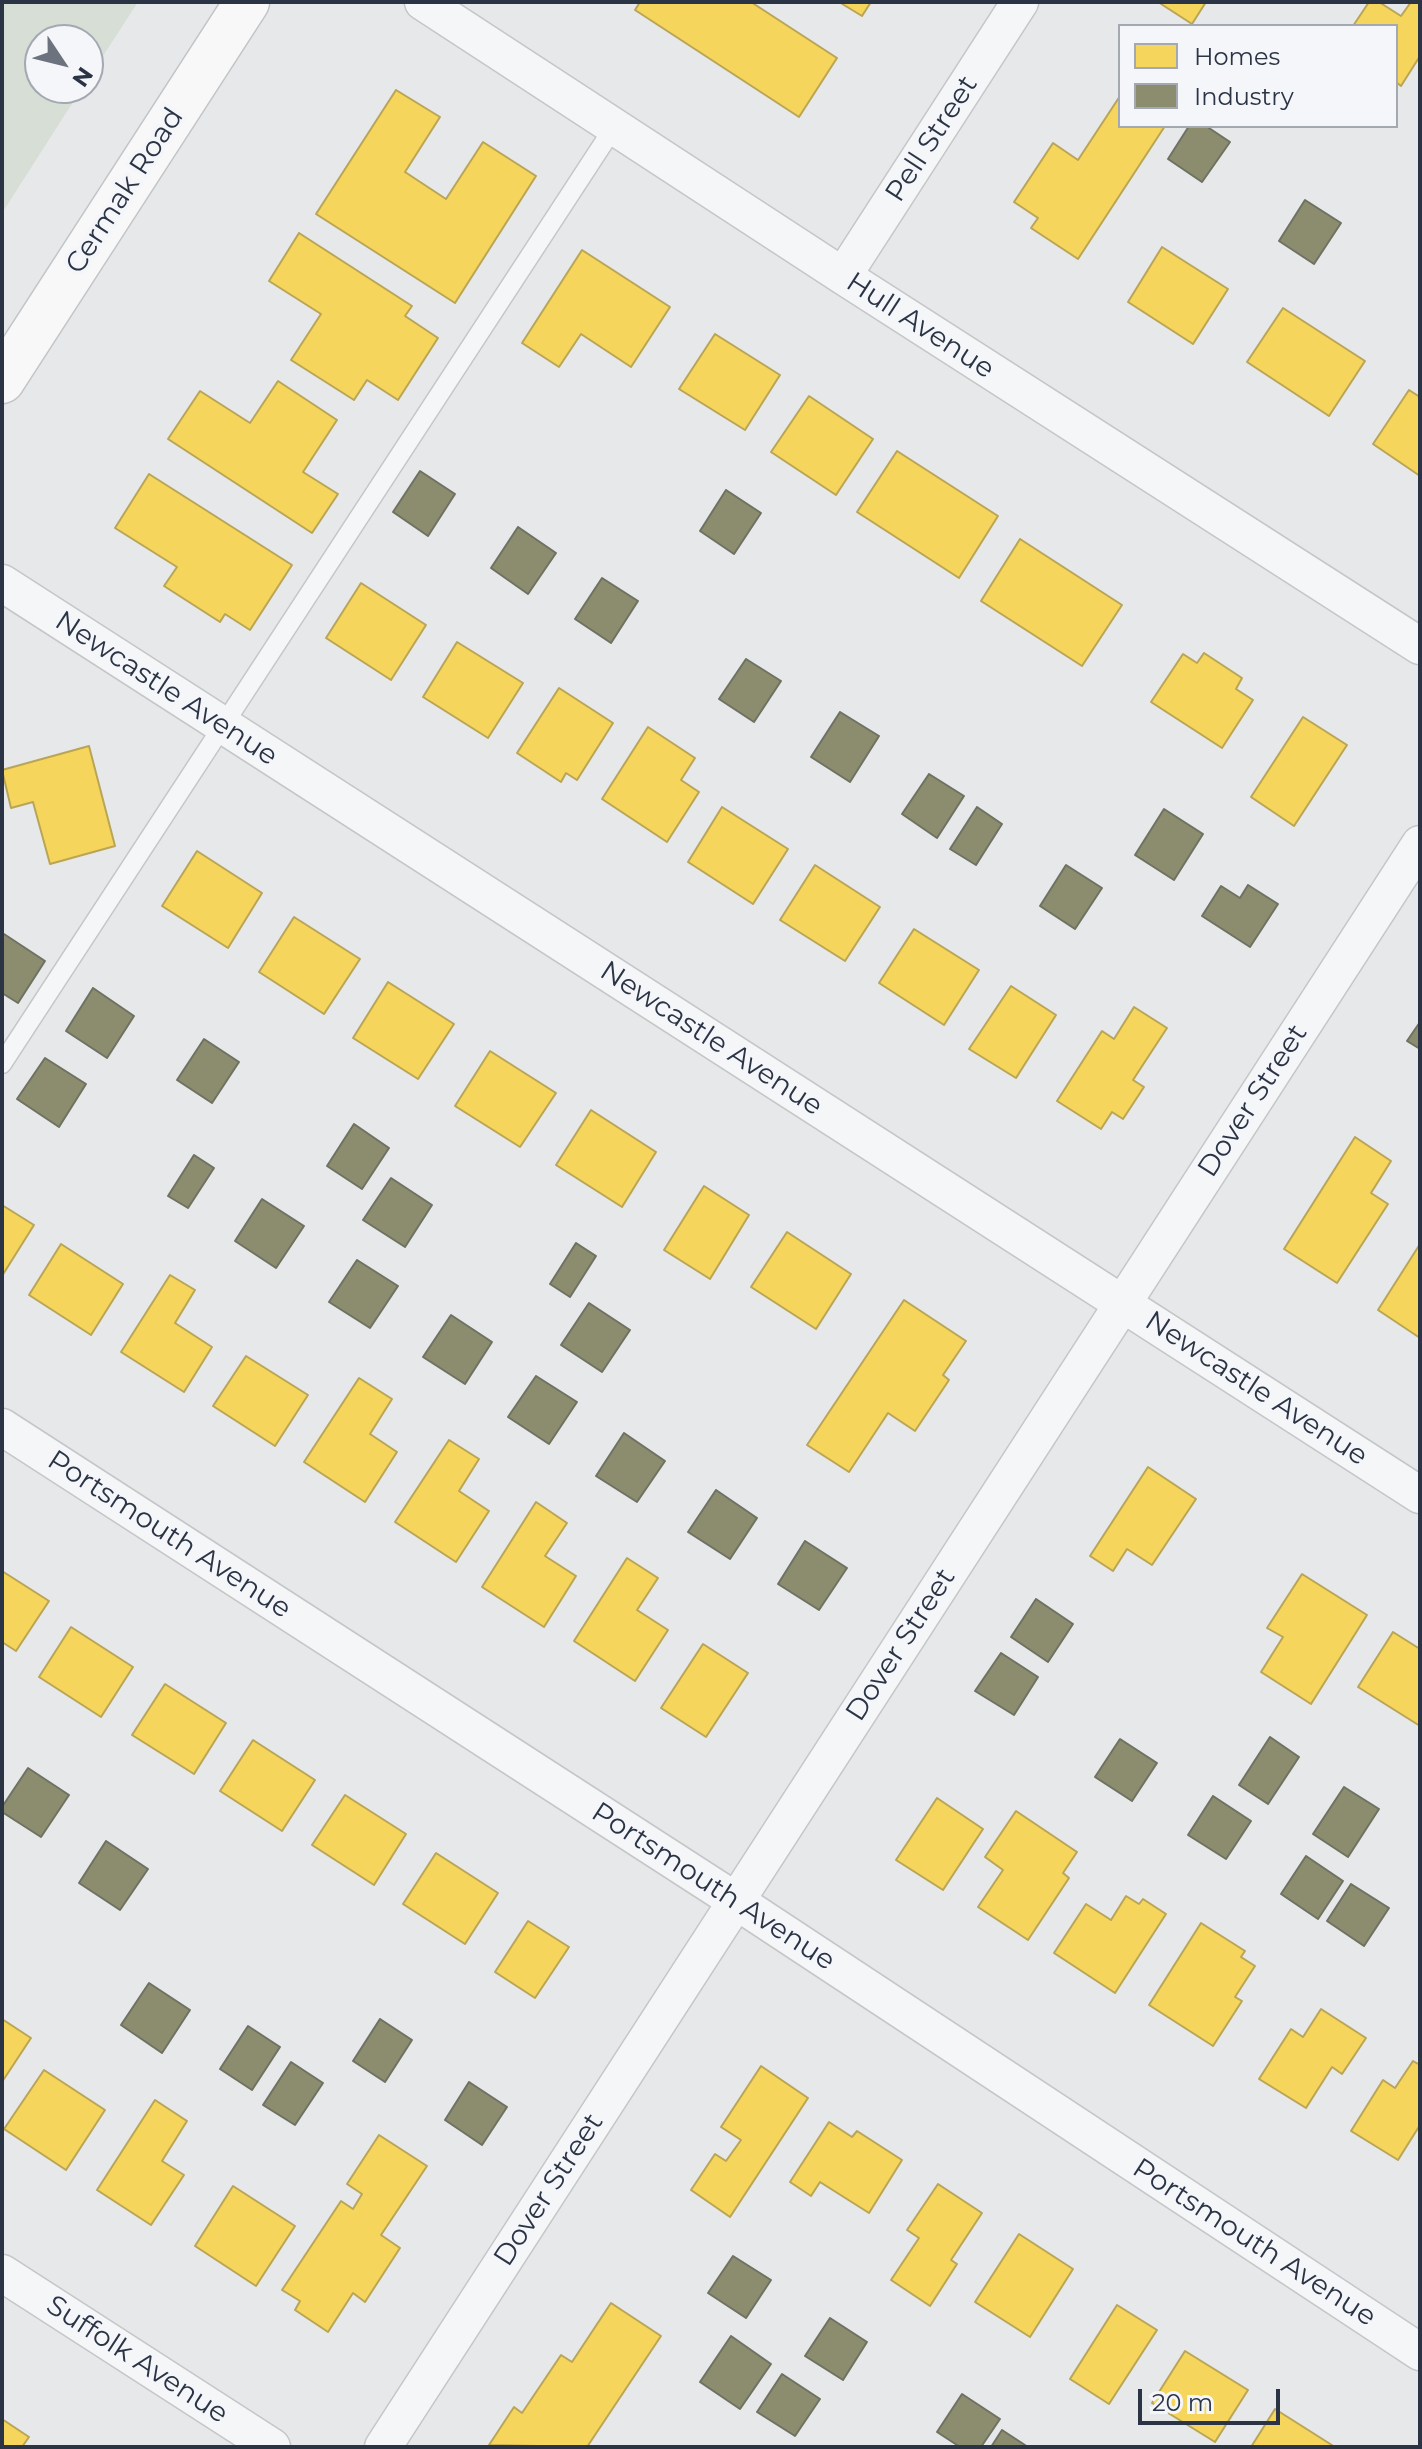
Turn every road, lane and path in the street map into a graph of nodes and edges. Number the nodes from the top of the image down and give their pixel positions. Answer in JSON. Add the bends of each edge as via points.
{"nodes":[{"id":1,"x":247,"y":2,"type":"edge"},
{"id":2,"x":423,"y":2,"type":"edge"},
{"id":3,"x":1020,"y":2,"type":"edge"},
{"id":4,"x":614,"y":127,"type":"junction"},
{"id":5,"x":843,"y":276,"type":"junction"},
{"id":6,"x":2,"y":381,"type":"edge"},
{"id":7,"x":2,"y":583,"type":"edge"},
{"id":8,"x":1420,"y":646,"type":"edge"},
{"id":9,"x":223,"y":725,"type":"junction"},
{"id":10,"x":1420,"y":844,"type":"edge"},
{"id":11,"x":2,"y":1064,"type":"edge"},
{"id":12,"x":1123,"y":1304,"type":"junction"},
{"id":13,"x":2,"y":1427,"type":"edge"},
{"id":14,"x":1420,"y":1495,"type":"edge"},
{"id":15,"x":736,"y":1901,"type":"junction"},
{"id":16,"x":2,"y":2273,"type":"edge"},
{"id":17,"x":1420,"y":2352,"type":"edge"},
{"id":18,"x":272,"y":2447,"type":"edge"},
{"id":19,"x":383,"y":2447,"type":"edge"}],
"edges":[{"from":1,"to":6,"type":"main road","name":"Cermak Road"},
{"from":2,"to":4,"type":"street","name":"Hull Avenue"},
{"from":3,"to":5,"type":"street","name":"Pell Street"},
{"from":4,"to":5,"type":"street","name":"Hull Avenue"},
{"from":4,"to":9,"type":"lane"},
{"from":5,"to":8,"type":"street","name":"Hull Avenue"},
{"from":7,"to":9,"type":"street","name":"Newcastle Avenue"},
{"from":9,"to":11,"type":"lane"},
{"from":9,"to":12,"type":"street","name":"Newcastle Avenue"},
{"from":10,"to":12,"type":"street","name":"Dover Street"},
{"from":12,"to":14,"type":"street","name":"Newcastle Avenue"},
{"from":12,"to":15,"type":"street","name":"Dover Street"},
{"from":13,"to":15,"type":"street","name":"Portsmouth Avenue"},
{"from":15,"to":17,"type":"street","name":"Portsmouth Avenue"},
{"from":15,"to":19,"type":"street","name":"Dover Street"},
{"from":16,"to":18,"type":"street","name":"Suffolk Avenue"}]}
